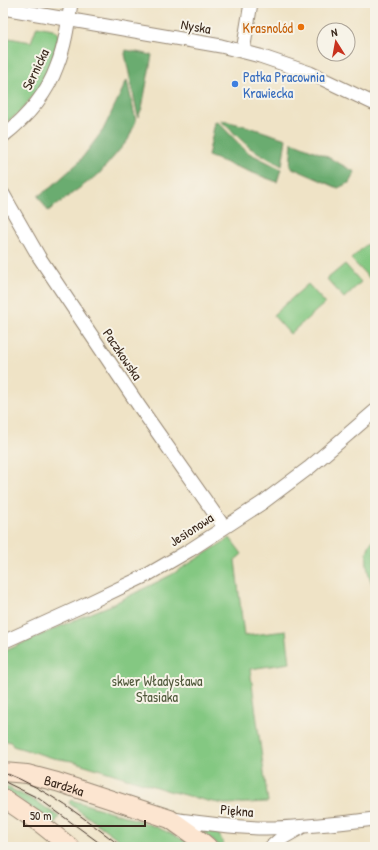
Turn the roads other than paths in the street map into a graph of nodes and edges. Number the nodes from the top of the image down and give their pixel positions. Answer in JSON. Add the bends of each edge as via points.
{"nodes":[{"id":1,"x":71,"y":3,"type":"edge"},
{"id":2,"x":251,"y":3,"type":"edge"},
{"id":3,"x":3,"y":8,"type":"edge"},
{"id":4,"x":68,"y":20,"type":"junction"},
{"id":5,"x":243,"y":52,"type":"junction"},
{"id":6,"x":375,"y":104,"type":"edge"},
{"id":7,"x":3,"y":136,"type":"edge"},
{"id":8,"x":3,"y":194,"type":"edge"},
{"id":9,"x":375,"y":411,"type":"edge"},
{"id":10,"x":224,"y":527,"type":"junction"},
{"id":11,"x":3,"y":642,"type":"edge"},
{"id":12,"x":3,"y":772,"type":"edge"},
{"id":13,"x":3,"y":798,"type":"edge"},
{"id":14,"x":170,"y":819,"type":"junction"},
{"id":15,"x":375,"y":820,"type":"edge"},
{"id":16,"x":302,"y":827,"type":"junction"},
{"id":17,"x":70,"y":847,"type":"edge"},
{"id":18,"x":208,"y":847,"type":"edge"},
{"id":19,"x":271,"y":847,"type":"edge"}],
"edges":[{"from":1,"to":4,"type":"street","name":"Sernicka"},
{"from":2,"to":5,"type":"street"},
{"from":3,"to":4,"type":"street","name":"Nyska"},
{"from":4,"to":5,"type":"street","name":"Nyska"},
{"from":4,"to":7,"type":"street","name":"Sernicka","via":[[58,63],[46,89],[28,114]]},
{"from":5,"to":6,"type":"street","name":"Nyska","via":[[310,73]]},
{"from":8,"to":10,"type":"street","name":"Paczkowska","via":[[36,252]]},
{"from":9,"to":10,"type":"street","name":"Jesionowa","via":[[310,467]]},
{"from":10,"to":11,"type":"street","name":"Jesionowa","via":[[147,575]]},
{"from":12,"to":14,"type":"street","name":"Bardzka","via":[[27,774],[57,782]]},
{"from":13,"to":17,"type":"street"},
{"from":14,"to":16,"type":"street","name":"Piękna","via":[[265,828]]},
{"from":14,"to":18,"type":"street","name":"Bardzka"},
{"from":15,"to":16,"type":"street","name":"Piękna"},
{"from":16,"to":19,"type":"street","name":"Piękna"}]}
